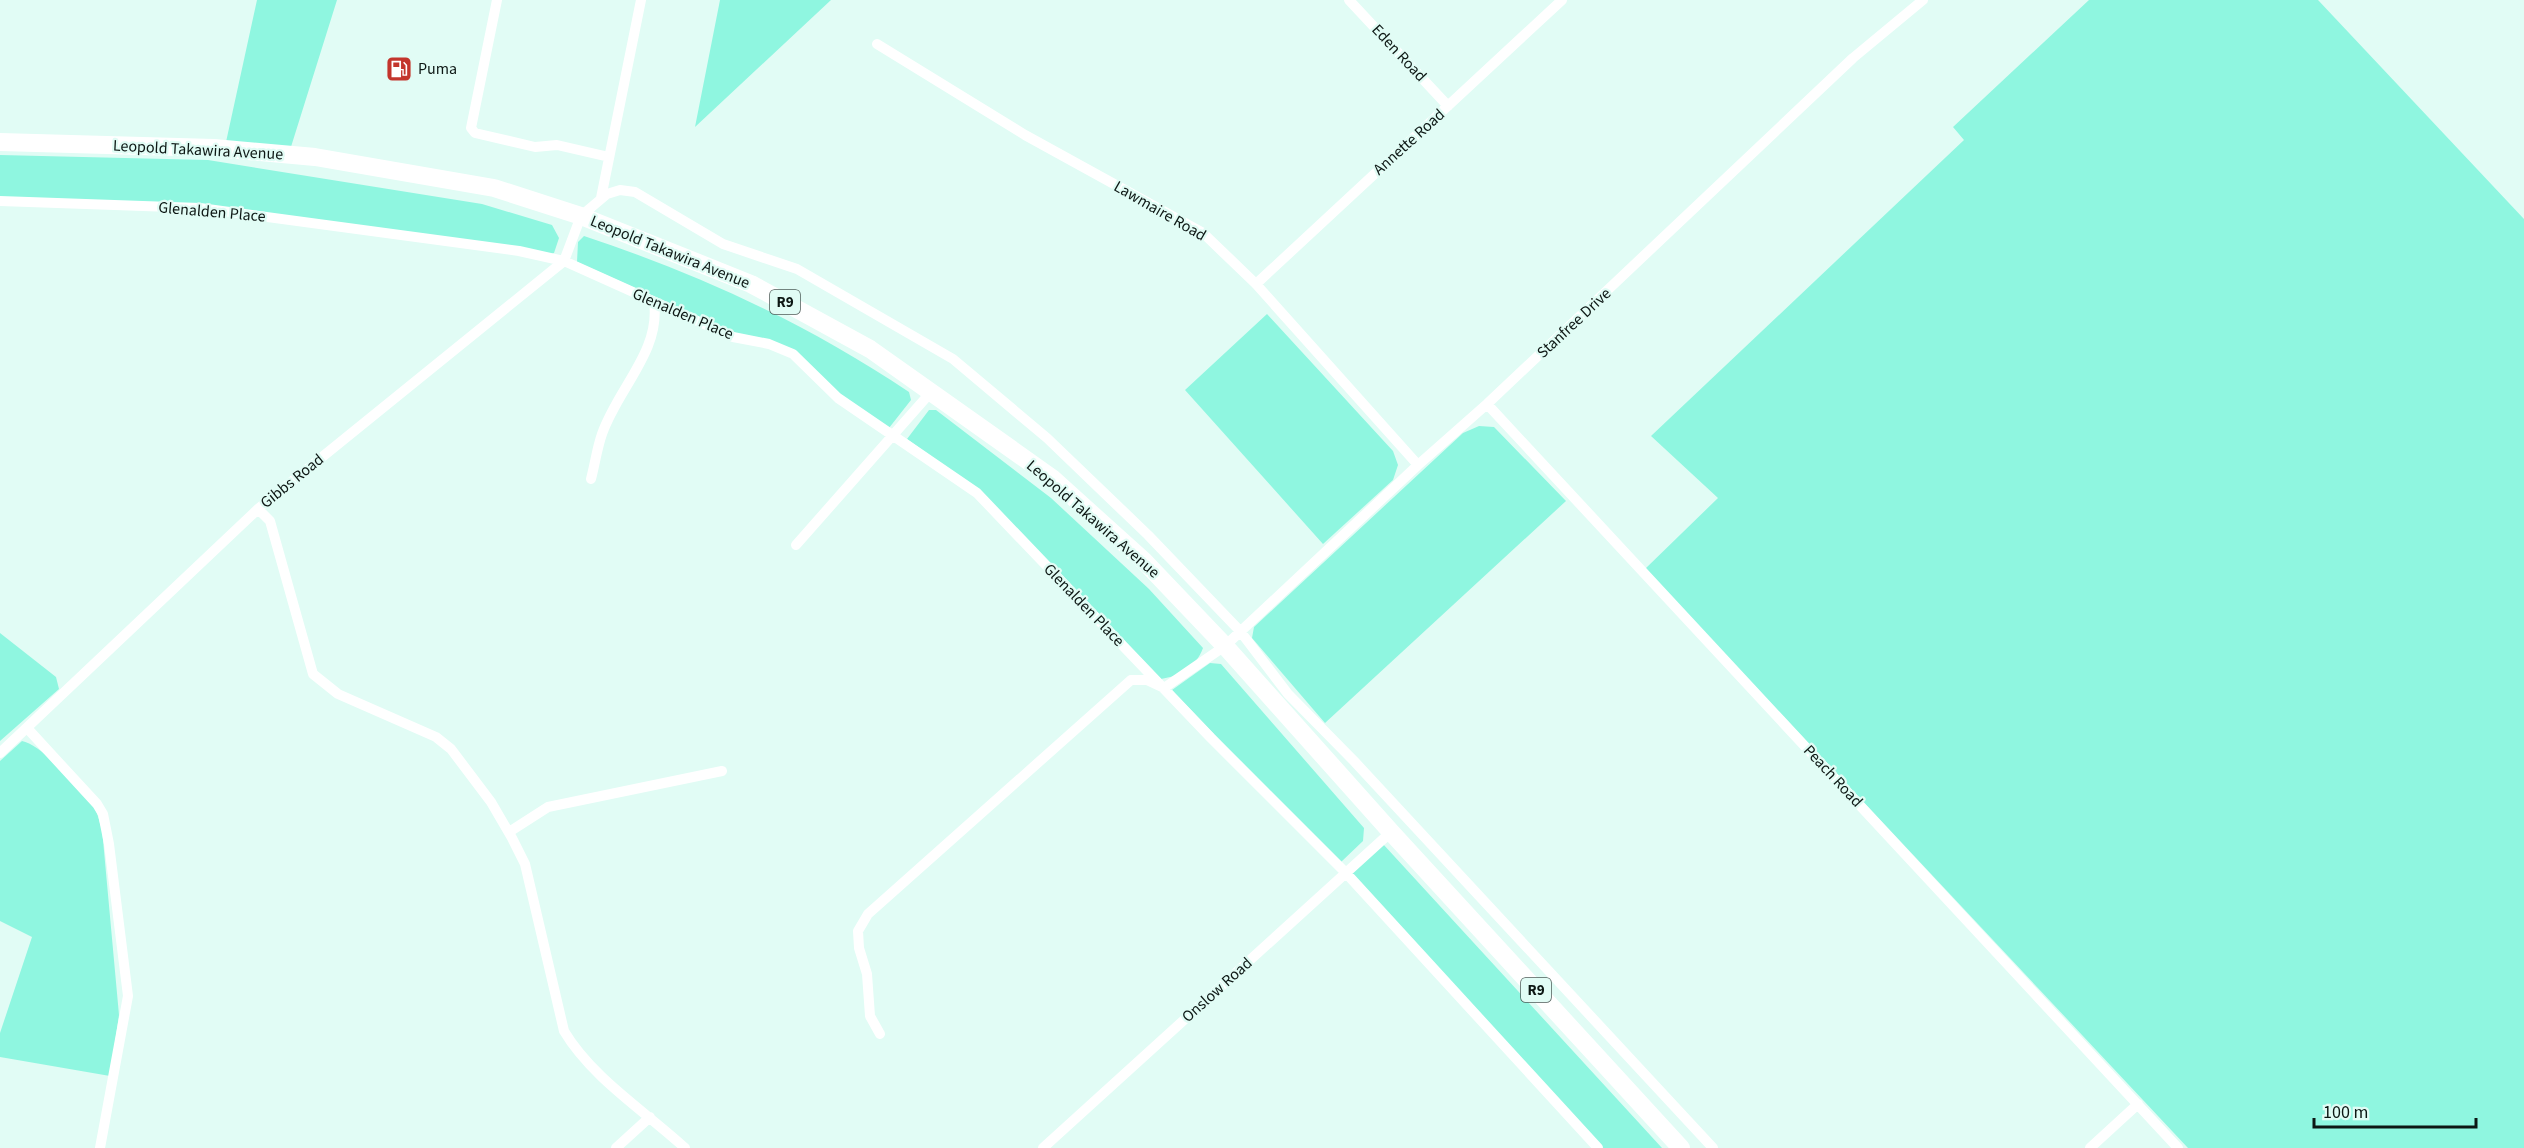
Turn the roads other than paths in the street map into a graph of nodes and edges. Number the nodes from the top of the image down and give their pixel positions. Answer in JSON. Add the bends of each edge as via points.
{"nodes":[{"id":1,"x":497,"y":0,"type":"edge"},
{"id":2,"x":641,"y":0,"type":"edge"},
{"id":3,"x":1349,"y":0,"type":"edge"},
{"id":4,"x":1562,"y":0,"type":"edge"},
{"id":5,"x":1923,"y":0,"type":"edge"},
{"id":6,"x":877,"y":44,"type":"dead end"},
{"id":7,"x":1448,"y":106,"type":"junction"},
{"id":8,"x":0,"y":142,"type":"edge"},
{"id":9,"x":609,"y":157,"type":"junction"},
{"id":10,"x":601,"y":198,"type":"junction"},
{"id":11,"x":0,"y":201,"type":"edge"},
{"id":12,"x":581,"y":216,"type":"junction"},
{"id":13,"x":564,"y":261,"type":"junction"},
{"id":14,"x":1256,"y":284,"type":"junction"},
{"id":15,"x":654,"y":302,"type":"junction"},
{"id":16,"x":931,"y":392,"type":"junction"},
{"id":17,"x":1487,"y":404,"type":"junction"},
{"id":18,"x":895,"y":435,"type":"junction"},
{"id":19,"x":1418,"y":465,"type":"junction"},
{"id":20,"x":591,"y":479,"type":"dead end"},
{"id":21,"x":258,"y":509,"type":"junction"},
{"id":22,"x":796,"y":545,"type":"dead end"},
{"id":23,"x":1240,"y":631,"type":"junction"},
{"id":24,"x":1225,"y":646,"type":"junction"},
{"id":25,"x":1164,"y":687,"type":"junction"},
{"id":26,"x":27,"y":728,"type":"junction"},
{"id":27,"x":0,"y":753,"type":"edge"},
{"id":28,"x":1354,"y":761,"type":"junction"},
{"id":29,"x":722,"y":771,"type":"dead end"},
{"id":30,"x":1339,"y":774,"type":"junction"},
{"id":31,"x":1383,"y":791,"type":"junction"},
{"id":32,"x":1366,"y":804,"type":"junction"},
{"id":33,"x":509,"y":832,"type":"junction"},
{"id":34,"x":1391,"y":832,"type":"junction"},
{"id":35,"x":1346,"y":873,"type":"junction"},
{"id":36,"x":1512,"y":964,"type":"junction"},
{"id":37,"x":1540,"y":964,"type":"junction"},
{"id":38,"x":880,"y":1034,"type":"dead end"},
{"id":39,"x":2138,"y":1104,"type":"junction"},
{"id":40,"x":650,"y":1117,"type":"junction"},
{"id":41,"x":100,"y":1148,"type":"edge"},
{"id":42,"x":616,"y":1148,"type":"edge"},
{"id":43,"x":685,"y":1148,"type":"edge"},
{"id":44,"x":1043,"y":1148,"type":"edge"},
{"id":45,"x":1598,"y":1148,"type":"edge"},
{"id":46,"x":1681,"y":1148,"type":"edge"},
{"id":47,"x":1713,"y":1148,"type":"edge"},
{"id":48,"x":2091,"y":1148,"type":"edge"},
{"id":49,"x":2178,"y":1148,"type":"edge"}],
"edges":[{"from":1,"to":9,"type":"street","via":[[471,128],[475,133],[535,147],[557,145]]},
{"from":2,"to":9,"type":"street"},
{"from":3,"to":7,"type":"street","name":"Eden Road"},
{"from":4,"to":7,"type":"street","name":"Annette Road"},
{"from":5,"to":17,"type":"street","name":"Stanfree Drive","via":[[1853,58]]},
{"from":6,"to":14,"type":"street","name":"Lawmaire Road","via":[[1090,173],[1188,223]]},
{"from":7,"to":14,"type":"street","name":"Annette Road"},
{"from":8,"to":12,"type":"highway","name":"Leopold Takawira Avenue","number":"R9","via":[[214,148],[315,158],[494,188]]},
{"from":9,"to":10,"type":"street"},
{"from":10,"to":12,"type":"street"},
{"from":10,"to":23,"type":"street","via":[[620,190],[643,196],[723,244],[797,269],[953,359],[1047,438]]},
{"from":11,"to":13,"type":"street","name":"Glenalden Place","via":[[200,208],[519,251]]},
{"from":12,"to":13,"type":"street"},
{"from":12,"to":16,"type":"highway","name":"Leopold Takawira Avenue","number":"R9","via":[[750,284],[870,349]]},
{"from":13,"to":15,"type":"street","name":"Glenalden Place"},
{"from":13,"to":21,"type":"street","name":"Gibbs Road"},
{"from":14,"to":19,"type":"street","name":"Lawmaire Road"},
{"from":15,"to":18,"type":"street","name":"Glenalden Place","via":[[733,337],[769,344],[793,354],[838,398]]},
{"from":15,"to":20,"type":"street","via":[[650,346],[627,381],[602,433]]},
{"from":16,"to":18,"type":"street"},
{"from":16,"to":24,"type":"highway","name":"Leopold Takawira Avenue","number":"R9","via":[[1052,478],[1144,561]]},
{"from":17,"to":19,"type":"street","name":"Stanfree Drive"},
{"from":17,"to":39,"type":"street","name":"Peach Road"},
{"from":18,"to":22,"type":"street"},
{"from":18,"to":25,"type":"street","name":"Glenalden Place","via":[[977,493]]},
{"from":19,"to":23,"type":"street","name":"Stanfree Drive"},
{"from":21,"to":26,"type":"street","name":"Gibbs Road"},
{"from":21,"to":33,"type":"street","via":[[270,521],[313,674],[338,694],[436,737],[452,749]]},
{"from":23,"to":24,"type":"street","name":"Stanfree Drive"},
{"from":23,"to":28,"type":"street","via":[[1288,694]]},
{"from":24,"to":25,"type":"street","name":"Stanfree Drive"},
{"from":24,"to":30,"type":"highway","name":"Leopold Takawira Avenue","number":"R9"},
{"from":25,"to":35,"type":"street","name":"Glenalden Place"},
{"from":25,"to":38,"type":"street","via":[[1148,680],[1131,680],[868,914],[858,931],[859,948],[867,974],[870,1016]]},
{"from":26,"to":27,"type":"street","name":"Gibbs Road"},
{"from":26,"to":41,"type":"street","via":[[97,804],[109,844],[128,996]]},
{"from":28,"to":30,"type":"street"},
{"from":28,"to":31,"type":"street"},
{"from":29,"to":33,"type":"street","via":[[548,807]]},
{"from":30,"to":32,"type":"highway","name":"Leopold Takawira Avenue","number":"R9"},
{"from":31,"to":32,"type":"street"},
{"from":31,"to":37,"type":"street"},
{"from":32,"to":34,"type":"highway","name":"Leopold Takawira Avenue","number":"R9"},
{"from":33,"to":40,"type":"street","via":[[525,864],[564,1031],[575,1049]]},
{"from":34,"to":35,"type":"street","name":"Onslow Road"},
{"from":34,"to":36,"type":"highway","number":"R9"},
{"from":35,"to":44,"type":"street","name":"Onslow Road"},
{"from":35,"to":45,"type":"street","name":"Glenalden Place"},
{"from":36,"to":37,"type":"street"},
{"from":36,"to":46,"type":"highway","number":"R9"},
{"from":37,"to":47,"type":"street"},
{"from":39,"to":48,"type":"street"},
{"from":39,"to":49,"type":"street","name":"Peach Road"},
{"from":40,"to":42,"type":"street"},
{"from":40,"to":43,"type":"street"}]}
